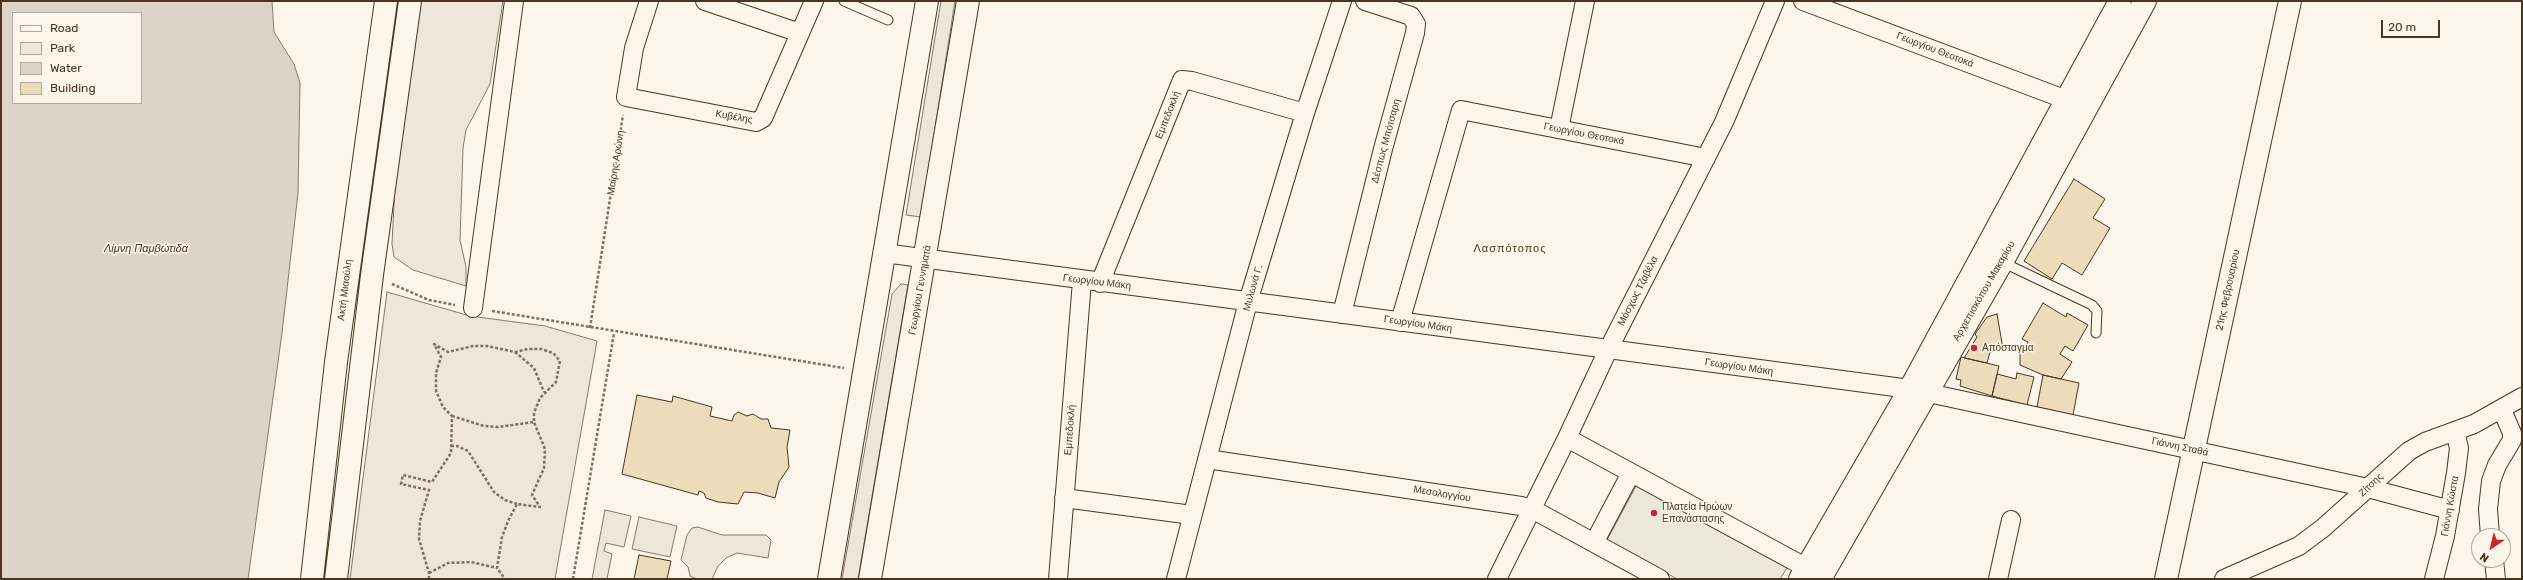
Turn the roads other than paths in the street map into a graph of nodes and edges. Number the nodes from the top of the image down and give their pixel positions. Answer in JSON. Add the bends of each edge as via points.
{"nodes":[{"id":1,"x":386,"y":1,"type":"edge"},
{"id":2,"x":410,"y":1,"type":"edge"},
{"id":3,"x":514,"y":1,"type":"edge"},
{"id":4,"x":650,"y":1,"type":"edge"},
{"id":5,"x":705,"y":1,"type":"edge"},
{"id":6,"x":814,"y":1,"type":"edge"},
{"id":7,"x":844,"y":1,"type":"edge"},
{"id":8,"x":927,"y":1,"type":"edge"},
{"id":9,"x":968,"y":1,"type":"edge"},
{"id":10,"x":1342,"y":1,"type":"edge"},
{"id":11,"x":1365,"y":1,"type":"edge"},
{"id":12,"x":1585,"y":1,"type":"edge"},
{"id":13,"x":1775,"y":1,"type":"edge"},
{"id":14,"x":1803,"y":1,"type":"edge"},
{"id":15,"x":2120,"y":1,"type":"edge"},
{"id":16,"x":2145,"y":1,"type":"edge"},
{"id":17,"x":2290,"y":1,"type":"edge"},
{"id":18,"x":888,"y":20,"type":"dead end"},
{"id":19,"x":800,"y":33,"type":"junction"},
{"id":20,"x":2067,"y":100,"type":"junction"},
{"id":21,"x":1305,"y":113,"type":"junction"},
{"id":22,"x":1559,"y":129,"type":"junction"},
{"id":23,"x":1706,"y":158,"type":"junction"},
{"id":24,"x":884,"y":254,"type":"junction"},
{"id":25,"x":926,"y":260,"type":"junction"},
{"id":26,"x":2002,"y":262,"type":"junction"},
{"id":27,"x":1082,"y":281,"type":"junction"},
{"id":28,"x":1100,"y":283,"type":"junction"},
{"id":29,"x":1248,"y":302,"type":"junction"},
{"id":30,"x":473,"y":308,"type":"road end"},
{"id":31,"x":1342,"y":314,"type":"junction"},
{"id":32,"x":1400,"y":322,"type":"junction"},
{"id":33,"x":2096,"y":333,"type":"dead end"},
{"id":34,"x":1608,"y":350,"type":"junction"},
{"id":35,"x":1918,"y":391,"type":"junction"},
{"id":36,"x":2522,"y":397,"type":"edge"},
{"id":37,"x":2502,"y":410,"type":"junction"},
{"id":38,"x":2456,"y":432,"type":"junction"},
{"id":39,"x":1567,"y":438,"type":"junction"},
{"id":40,"x":2193,"y":450,"type":"junction"},
{"id":41,"x":1207,"y":458,"type":"junction"},
{"id":42,"x":1631,"y":473,"type":"junction"},
{"id":43,"x":2368,"y":488,"type":"junction"},
{"id":44,"x":1064,"y":498,"type":"junction"},
{"id":45,"x":1532,"y":509,"type":"junction"},
{"id":46,"x":2450,"y":510,"type":"junction"},
{"id":47,"x":1192,"y":515,"type":"junction"},
{"id":48,"x":2011,"y":520,"type":"dead end"},
{"id":49,"x":2489,"y":528,"type":"edge"},
{"id":50,"x":1594,"y":543,"type":"junction"},
{"id":51,"x":2495,"y":568,"type":"edge"},
{"id":52,"x":1809,"y":575,"type":"edge"},
{"id":53,"x":312,"y":579,"type":"edge"},
{"id":54,"x":336,"y":579,"type":"edge"},
{"id":55,"x":829,"y":579,"type":"edge"},
{"id":56,"x":870,"y":579,"type":"edge"},
{"id":57,"x":1058,"y":579,"type":"edge"},
{"id":58,"x":1176,"y":579,"type":"edge"},
{"id":59,"x":1497,"y":579,"type":"edge"},
{"id":60,"x":1660,"y":579,"type":"edge"},
{"id":61,"x":1998,"y":579,"type":"edge"},
{"id":62,"x":2166,"y":579,"type":"edge"},
{"id":63,"x":2224,"y":579,"type":"edge"},
{"id":64,"x":2434,"y":579,"type":"edge"},
{"id":65,"x":2496,"y":579,"type":"edge"}],
"edges":[{"from":1,"to":53,"type":"street","name":"Ακτή Μιαούλη","via":[[336,362]]},
{"from":2,"to":54,"type":"street","via":[[372,275]]},
{"from":3,"to":30,"type":"street"},
{"from":4,"to":19,"type":"street","name":"Κυβέλης","via":[[634,48],[626,97],[760,121]]},
{"from":5,"to":19,"type":"street"},
{"from":6,"to":19,"type":"street","name":"Κυβέλης"},
{"from":7,"to":18,"type":"lane"},
{"from":8,"to":24,"type":"street"},
{"from":9,"to":25,"type":"street","name":"Γεωργίου Γεννηματά"},
{"from":10,"to":21,"type":"street","name":"Μυλωνά Γ."},
{"from":11,"to":31,"type":"street","name":"Δέσπως Μπότσαρη","via":[[1412,16],[1416,24]]},
{"from":12,"to":22,"type":"street"},
{"from":13,"to":23,"type":"street","name":"Μόσχως Τζαβέλα","via":[[1734,101]]},
{"from":14,"to":20,"type":"street","name":"Γεωργίου Θεοτοκά"},
{"from":15,"to":20,"type":"street"},
{"from":16,"to":26,"type":"street","name":"Αρχιεπισκόπου Μακαρίου"},
{"from":17,"to":40,"type":"street","name":"21ης Φεβρουαρίου"},
{"from":20,"to":35,"type":"street"},
{"from":21,"to":28,"type":"street","name":"Εμπεδοκλή","via":[[1192,80],[1182,80]]},
{"from":21,"to":29,"type":"street","name":"Μυλωνά Γ."},
{"from":22,"to":23,"type":"street","name":"Γεωργίου Θεοτοκά"},
{"from":22,"to":32,"type":"street","name":"Γεωργίου Θεοτοκά","via":[[1462,110]]},
{"from":23,"to":34,"type":"street","name":"Μόσχως Τζαβέλα"},
{"from":24,"to":25,"type":"street","name":"Γεωργίου Μάκη"},
{"from":24,"to":55,"type":"street"},
{"from":25,"to":27,"type":"street","name":"Γεωργίου Μάκη"},
{"from":25,"to":56,"type":"street","name":"Γεωργίου Γεννηματά"},
{"from":26,"to":33,"type":"lane","via":[[2092,305],[2097,311]]},
{"from":26,"to":35,"type":"street","name":"Αρχιεπισκόπου Μακαρίου"},
{"from":27,"to":28,"type":"street","name":"Γεωργίου Μάκη"},
{"from":27,"to":44,"type":"street","name":"Εμπεδοκλή"},
{"from":28,"to":29,"type":"street","name":"Γεωργίου Μάκη"},
{"from":29,"to":31,"type":"street","name":"Γεωργίου Μάκη"},
{"from":29,"to":41,"type":"street","name":"Μυλωνά Γ."},
{"from":31,"to":32,"type":"street","name":"Γεωργίου Μάκη"},
{"from":32,"to":34,"type":"street","name":"Γεωργίου Μάκη"},
{"from":34,"to":35,"type":"street","name":"Γεωργίου Μάκη"},
{"from":34,"to":39,"type":"street","name":"Μόσχως Τζαβέλα"},
{"from":35,"to":40,"type":"street","name":"Γιάννη Σταθά"},
{"from":35,"to":52,"type":"street"},
{"from":36,"to":37,"type":"street","name":"Ζίτσης"},
{"from":37,"to":38,"type":"street","name":"Ζίτσης"},
{"from":37,"to":49,"type":"street","via":[[2512,433],[2512,440],[2491,481],[2488,509]]},
{"from":38,"to":43,"type":"street","name":"Ζίτσης","via":[[2409,451]]},
{"from":38,"to":46,"type":"street","name":"Γιάννη Κώστα","via":[[2459,448]]},
{"from":39,"to":42,"type":"street"},
{"from":39,"to":45,"type":"street","name":"Μόσχως Τζαβέλα"},
{"from":40,"to":43,"type":"street","name":"Γιάννη Σταθά"},
{"from":40,"to":62,"type":"street","name":"21ης Φεβρουαρίου"},
{"from":41,"to":45,"type":"street","name":"Μεσολογγίου"},
{"from":41,"to":47,"type":"street","name":"Μυλωνά Γ."},
{"from":42,"to":50,"type":"street"},
{"from":42,"to":52,"type":"street"},
{"from":43,"to":46,"type":"street","name":"Γιάννη Σταθά"},
{"from":43,"to":63,"type":"street","name":"Ζίτσης","via":[[2299,546]]},
{"from":44,"to":47,"type":"street"},
{"from":44,"to":57,"type":"street","name":"Εμπεδοκλή"},
{"from":45,"to":50,"type":"street","name":"Μεσολογγίου"},
{"from":45,"to":59,"type":"street","name":"Μόσχως Τζαβέλα"},
{"from":46,"to":64,"type":"street","name":"Γιάννη Κώστα"},
{"from":47,"to":58,"type":"street","name":"Μυλωνά Γ."},
{"from":48,"to":61,"type":"street"},
{"from":50,"to":60,"type":"street","name":"Μεσολογγίου"},
{"from":51,"to":65,"type":"street"}]}
